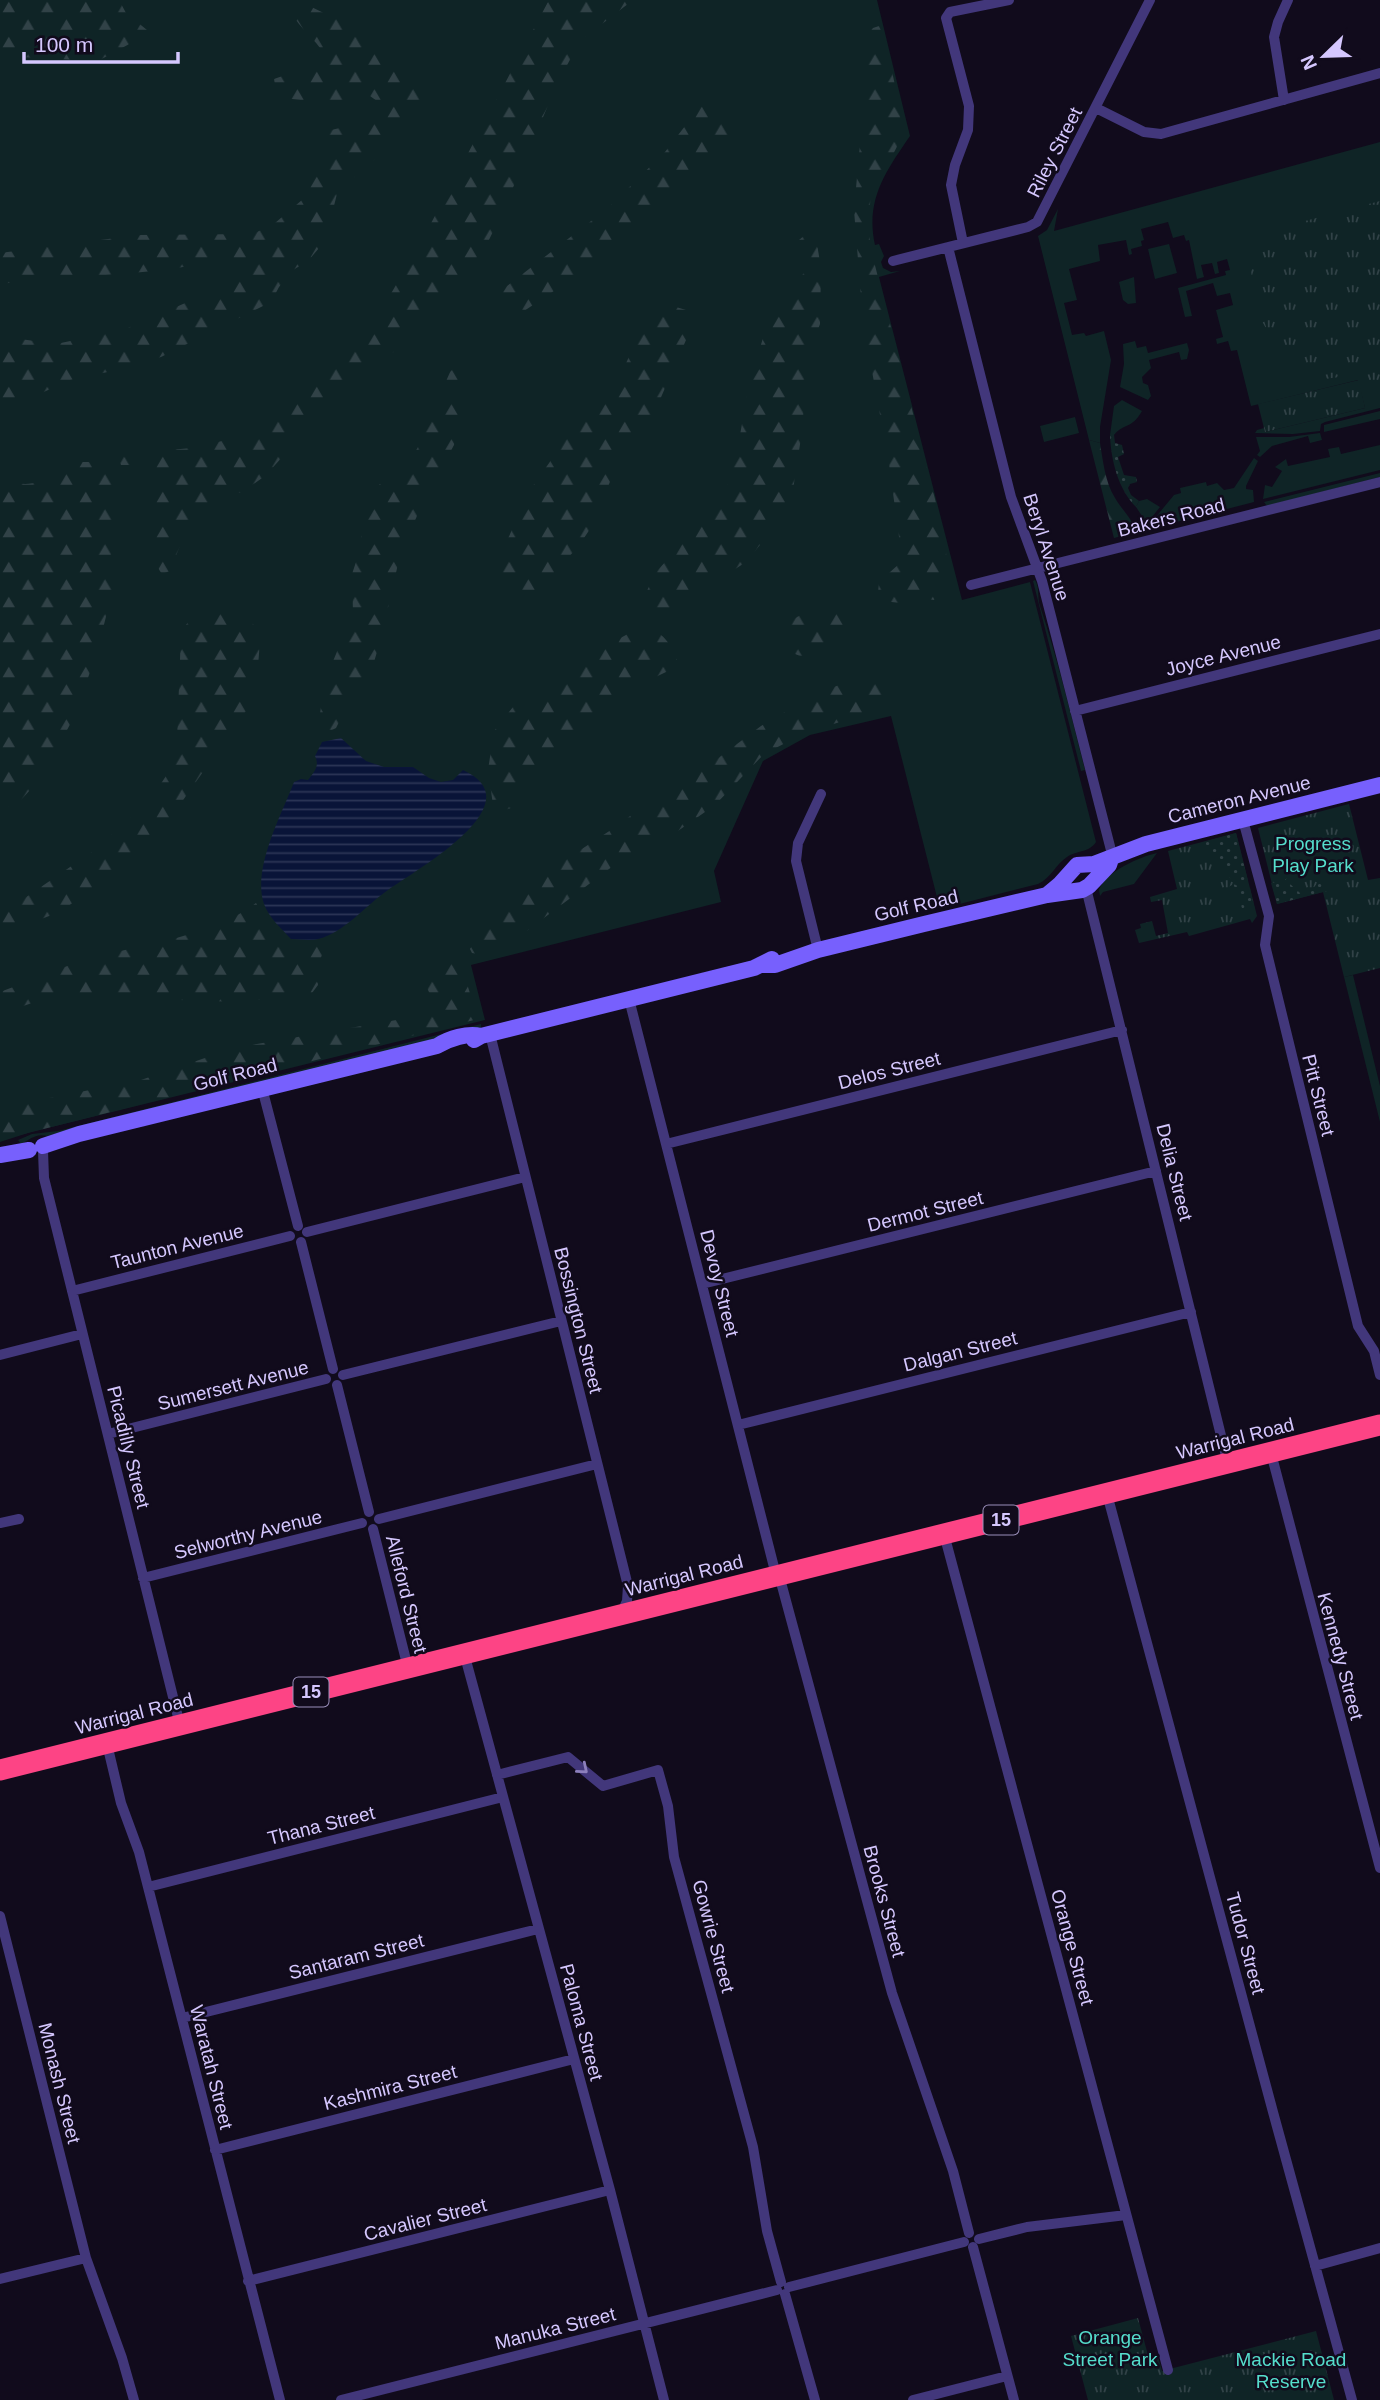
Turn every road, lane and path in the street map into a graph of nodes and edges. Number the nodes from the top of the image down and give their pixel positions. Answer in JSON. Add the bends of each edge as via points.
{"nodes":[{"id":1,"x":1009,"y":0,"type":"edge"},
{"id":2,"x":1150,"y":0,"type":"edge"},
{"id":3,"x":1288,"y":0,"type":"edge"},
{"id":4,"x":1380,"y":73,"type":"edge"},
{"id":5,"x":1284,"y":100,"type":"junction"},
{"id":6,"x":1096,"y":108,"type":"junction"},
{"id":7,"x":963,"y":243,"type":"junction"},
{"id":8,"x":948,"y":247,"type":"junction"},
{"id":9,"x":893,"y":261,"type":"dead end"},
{"id":10,"x":1380,"y":482,"type":"edge"},
{"id":11,"x":1037,"y":569,"type":"junction"},
{"id":12,"x":971,"y":585,"type":"dead end"},
{"id":13,"x":1380,"y":634,"type":"edge"},
{"id":14,"x":1075,"y":711,"type":"junction"},
{"id":15,"x":1380,"y":785,"type":"edge"},
{"id":16,"x":821,"y":794,"type":"dead end"},
{"id":17,"x":1243,"y":820,"type":"junction"},
{"id":18,"x":1112,"y":858,"type":"junction"},
{"id":19,"x":1085,"y":881,"type":"junction"},
{"id":20,"x":1047,"y":895,"type":"junction"},
{"id":21,"x":818,"y":950,"type":"junction"},
{"id":22,"x":629,"y":999,"type":"junction"},
{"id":23,"x":1122,"y":1030,"type":"junction"},
{"id":24,"x":485,"y":1035,"type":"junction"},
{"id":25,"x":262,"y":1088,"type":"junction"},
{"id":26,"x":666,"y":1144,"type":"junction"},
{"id":27,"x":37,"y":1150,"type":"junction"},
{"id":28,"x":0,"y":1155,"type":"edge"},
{"id":29,"x":1156,"y":1171,"type":"junction"},
{"id":30,"x":526,"y":1177,"type":"junction"},
{"id":31,"x":302,"y":1229,"type":"junction"},
{"id":32,"x":296,"y":1239,"type":"junction"},
{"id":33,"x":702,"y":1284,"type":"junction"},
{"id":34,"x":72,"y":1291,"type":"junction"},
{"id":35,"x":1191,"y":1312,"type":"junction"},
{"id":36,"x":561,"y":1321,"type":"junction"},
{"id":37,"x":82,"y":1334,"type":"junction"},
{"id":38,"x":0,"y":1355,"type":"edge"},
{"id":39,"x":1380,"y":1375,"type":"edge"},
{"id":40,"x":335,"y":1377,"type":"junction"},
{"id":41,"x":1379,"y":1423,"type":"edge"},
{"id":42,"x":737,"y":1425,"type":"junction"},
{"id":43,"x":108,"y":1434,"type":"junction"},
{"id":44,"x":1270,"y":1453,"type":"junction"},
{"id":45,"x":597,"y":1464,"type":"junction"},
{"id":46,"x":1228,"y":1464,"type":"junction"},
{"id":47,"x":1107,"y":1494,"type":"junction"},
{"id":48,"x":374,"y":1515,"type":"junction"},
{"id":49,"x":19,"y":1519,"type":"dead end"},
{"id":50,"x":0,"y":1523,"type":"edge"},
{"id":51,"x":362,"y":1523,"type":"junction"},
{"id":52,"x":373,"y":1529,"type":"junction"},
{"id":53,"x":944,"y":1534,"type":"junction"},
{"id":54,"x":777,"y":1575,"type":"junction"},
{"id":55,"x":143,"y":1578,"type":"junction"},
{"id":56,"x":621,"y":1614,"type":"junction"},
{"id":57,"x":464,"y":1653,"type":"junction"},
{"id":58,"x":408,"y":1668,"type":"junction"},
{"id":59,"x":180,"y":1725,"type":"junction"},
{"id":60,"x":107,"y":1744,"type":"junction"},
{"id":61,"x":1,"y":1768,"type":"edge"},
{"id":62,"x":497,"y":1775,"type":"junction"},
{"id":63,"x":503,"y":1797,"type":"junction"},
{"id":64,"x":1380,"y":1868,"type":"edge"},
{"id":65,"x":148,"y":1887,"type":"junction"},
{"id":66,"x":0,"y":1916,"type":"edge"},
{"id":67,"x":538,"y":1928,"type":"junction"},
{"id":68,"x":182,"y":2018,"type":"junction"},
{"id":69,"x":574,"y":2059,"type":"junction"},
{"id":70,"x":215,"y":2150,"type":"junction"},
{"id":71,"x":610,"y":2190,"type":"junction"},
{"id":72,"x":1126,"y":2215,"type":"junction"},
{"id":73,"x":971,"y":2240,"type":"junction"},
{"id":74,"x":1380,"y":2248,"type":"edge"},
{"id":75,"x":86,"y":2258,"type":"junction"},
{"id":76,"x":1315,"y":2266,"type":"junction"},
{"id":77,"x":0,"y":2279,"type":"edge"},
{"id":78,"x":248,"y":2281,"type":"junction"},
{"id":79,"x":783,"y":2288,"type":"junction"},
{"id":80,"x":644,"y":2323,"type":"junction"},
{"id":81,"x":1168,"y":2370,"type":"dead end"},
{"id":82,"x":1007,"y":2376,"type":"junction"},
{"id":83,"x":134,"y":2400,"type":"edge"},
{"id":84,"x":280,"y":2400,"type":"edge"},
{"id":85,"x":341,"y":2400,"type":"edge"},
{"id":86,"x":664,"y":2400,"type":"edge"},
{"id":87,"x":815,"y":2400,"type":"edge"},
{"id":88,"x":913,"y":2400,"type":"edge"},
{"id":89,"x":1014,"y":2400,"type":"edge"},
{"id":90,"x":1352,"y":2400,"type":"edge"}],
"edges":[{"from":1,"to":7,"type":"street","via":[[950,12],[946,18],[969,106],[968,130],[951,185]]},
{"from":2,"to":6,"type":"street","name":"Riley Street"},
{"from":3,"to":5,"type":"street","via":[[1274,37]]},
{"from":4,"to":5,"type":"street"},
{"from":5,"to":6,"type":"street","via":[[1155,135]]},
{"from":6,"to":7,"type":"street","name":"Riley Street","via":[[1037,222]]},
{"from":7,"to":8,"type":"street","name":"Riley Street"},
{"from":8,"to":9,"type":"street","name":"Riley Street"},
{"from":8,"to":11,"type":"street","name":"Beryl Avenue","via":[[1011,497]]},
{"from":10,"to":11,"type":"street","name":"Bakers Road"},
{"from":11,"to":12,"type":"street","name":"Bakers Road"},
{"from":11,"to":14,"type":"street","name":"Beryl Avenue"},
{"from":13,"to":14,"type":"street","name":"Joyce Avenue"},
{"from":14,"to":18,"type":"street","name":"Beryl Avenue"},
{"from":15,"to":17,"type":"street","name":"Cameron Avenue"},
{"from":16,"to":21,"type":"street","via":[[796,861]]},
{"from":17,"to":18,"type":"street","name":"Cameron Avenue","via":[[1146,844]]},
{"from":17,"to":39,"type":"street","name":"Pitt Street","via":[[1269,916],[1265,945],[1357,1326],[1374,1351]]},
{"from":18,"to":19,"type":"street","name":"Cameron Avenue","via":[[1109,866]]},
{"from":19,"to":20,"type":"street","name":"Golf Road"},
{"from":19,"to":20,"type":"street","via":[[1071,886],[1069,873]]},
{"from":19,"to":23,"type":"street","name":"Delia Street"},
{"from":20,"to":21,"type":"street","name":"Golf Road"},
{"from":21,"to":22,"type":"street","name":"Golf Road"},
{"from":22,"to":24,"type":"street","name":"Golf Road"},
{"from":22,"to":26,"type":"street","name":"Devoy Street"},
{"from":23,"to":26,"type":"street","name":"Delos Street"},
{"from":23,"to":29,"type":"street","name":"Delia Street"},
{"from":24,"to":25,"type":"street","name":"Golf Road","via":[[472,1034]]},
{"from":24,"to":30,"type":"street","name":"Bossington Street"},
{"from":25,"to":27,"type":"street","name":"Golf Road","via":[[79,1134]]},
{"from":25,"to":31,"type":"street"},
{"from":26,"to":33,"type":"street","name":"Devoy Street"},
{"from":27,"to":28,"type":"street","name":"Golf Road"},
{"from":27,"to":34,"type":"street","name":"Picadilly Street"},
{"from":29,"to":33,"type":"street","name":"Dermot Street"},
{"from":29,"to":35,"type":"street","name":"Delia Street"},
{"from":30,"to":31,"type":"street"},
{"from":30,"to":36,"type":"street","name":"Bossington Street"},
{"from":31,"to":32,"type":"street","via":[[292,1229]]},
{"from":32,"to":34,"type":"street","name":"Taunton Avenue"},
{"from":32,"to":40,"type":"street"},
{"from":33,"to":42,"type":"street","name":"Devoy Street"},
{"from":34,"to":37,"type":"street","name":"Picadilly Street"},
{"from":35,"to":42,"type":"street","name":"Dalgan Street"},
{"from":35,"to":46,"type":"street","name":"Delia Street"},
{"from":36,"to":40,"type":"street","name":"Sumersett Avenue"},
{"from":36,"to":45,"type":"street","name":"Bossington Street"},
{"from":37,"to":38,"type":"street"},
{"from":37,"to":43,"type":"street","name":"Picadilly Street"},
{"from":40,"to":43,"type":"street","name":"Sumersett Avenue"},
{"from":40,"to":48,"type":"street"},
{"from":41,"to":44,"type":"highway","name":"Warrigal Road","number":"15"},
{"from":42,"to":54,"type":"street","name":"Devoy Street"},
{"from":43,"to":55,"type":"street","name":"Picadilly Street"},
{"from":44,"to":46,"type":"highway","name":"Warrigal Road","number":"15"},
{"from":44,"to":64,"type":"street","name":"Kennedy Street"},
{"from":45,"to":48,"type":"street"},
{"from":45,"to":56,"type":"street","name":"Bossington Street","via":[[628,1586]]},
{"from":46,"to":47,"type":"highway","name":"Warrigal Road","number":"15"},
{"from":47,"to":53,"type":"highway","name":"Warrigal Road","number":"15"},
{"from":47,"to":76,"type":"street","name":"Tudor Street"},
{"from":48,"to":51,"type":"street","via":[[364,1515]]},
{"from":48,"to":52,"type":"street","via":[[379,1524]]},
{"from":49,"to":50,"type":"street"},
{"from":51,"to":52,"type":"street"},
{"from":51,"to":55,"type":"street","name":"Selworthy Avenue"},
{"from":52,"to":58,"type":"street","name":"Alleford Street"},
{"from":53,"to":54,"type":"highway","name":"Warrigal Road","number":"15"},
{"from":53,"to":72,"type":"street","name":"Orange Street"},
{"from":54,"to":56,"type":"highway","name":"Warrigal Road","number":"15"},
{"from":54,"to":73,"type":"street","name":"Brooks Street","via":[[892,1993],[953,2171]]},
{"from":55,"to":59,"type":"street","name":"Picadilly Street"},
{"from":56,"to":57,"type":"highway","name":"Warrigal Road","number":"15"},
{"from":57,"to":58,"type":"highway","name":"Warrigal Road","number":"15"},
{"from":57,"to":62,"type":"street","name":"Paloma Street"},
{"from":58,"to":59,"type":"highway","name":"Warrigal Road","number":"15"},
{"from":59,"to":60,"type":"highway","name":"Warrigal Road","number":"15"},
{"from":60,"to":61,"type":"highway","name":"Warrigal Road","number":"15"},
{"from":60,"to":65,"type":"street","name":"Waratah Street"},
{"from":62,"to":63,"type":"street","name":"Paloma Street"},
{"from":62,"to":79,"type":"street","name":"Gowrie Street","one_way":true,"via":[[568,1757],[603,1786],[658,1770],[674,1857],[753,2147],[767,2231]]},
{"from":63,"to":65,"type":"street","name":"Thana Street"},
{"from":63,"to":67,"type":"street","name":"Paloma Street"},
{"from":65,"to":68,"type":"street","name":"Waratah Street"},
{"from":66,"to":75,"type":"street","name":"Monash Street"},
{"from":67,"to":68,"type":"street","name":"Santaram Street"},
{"from":67,"to":69,"type":"street","name":"Paloma Street"},
{"from":68,"to":70,"type":"street","name":"Waratah Street"},
{"from":69,"to":70,"type":"street","name":"Kashmira Street"},
{"from":69,"to":71,"type":"street","name":"Paloma Street"},
{"from":70,"to":78,"type":"street","name":"Waratah Street"},
{"from":71,"to":78,"type":"street","name":"Cavalier Street"},
{"from":71,"to":80,"type":"street","name":"Paloma Street"},
{"from":72,"to":73,"type":"street","name":"Manuka Street","via":[[1027,2227]]},
{"from":72,"to":81,"type":"street","name":"Orange Street"},
{"from":73,"to":79,"type":"street","name":"Manuka Street"},
{"from":73,"to":82,"type":"street","name":"Brooks Street"},
{"from":74,"to":76,"type":"street"},
{"from":75,"to":77,"type":"street"},
{"from":75,"to":83,"type":"street","name":"Monash Street"},
{"from":76,"to":90,"type":"street","name":"Tudor Street"},
{"from":78,"to":84,"type":"street","name":"Waratah Street"},
{"from":79,"to":80,"type":"street","name":"Manuka Street"},
{"from":79,"to":87,"type":"street","name":"Gowrie Street"},
{"from":80,"to":85,"type":"street","name":"Manuka Street"},
{"from":80,"to":86,"type":"street","name":"Paloma Street"},
{"from":82,"to":88,"type":"street"},
{"from":82,"to":89,"type":"street","name":"Brooks Street"}]}
